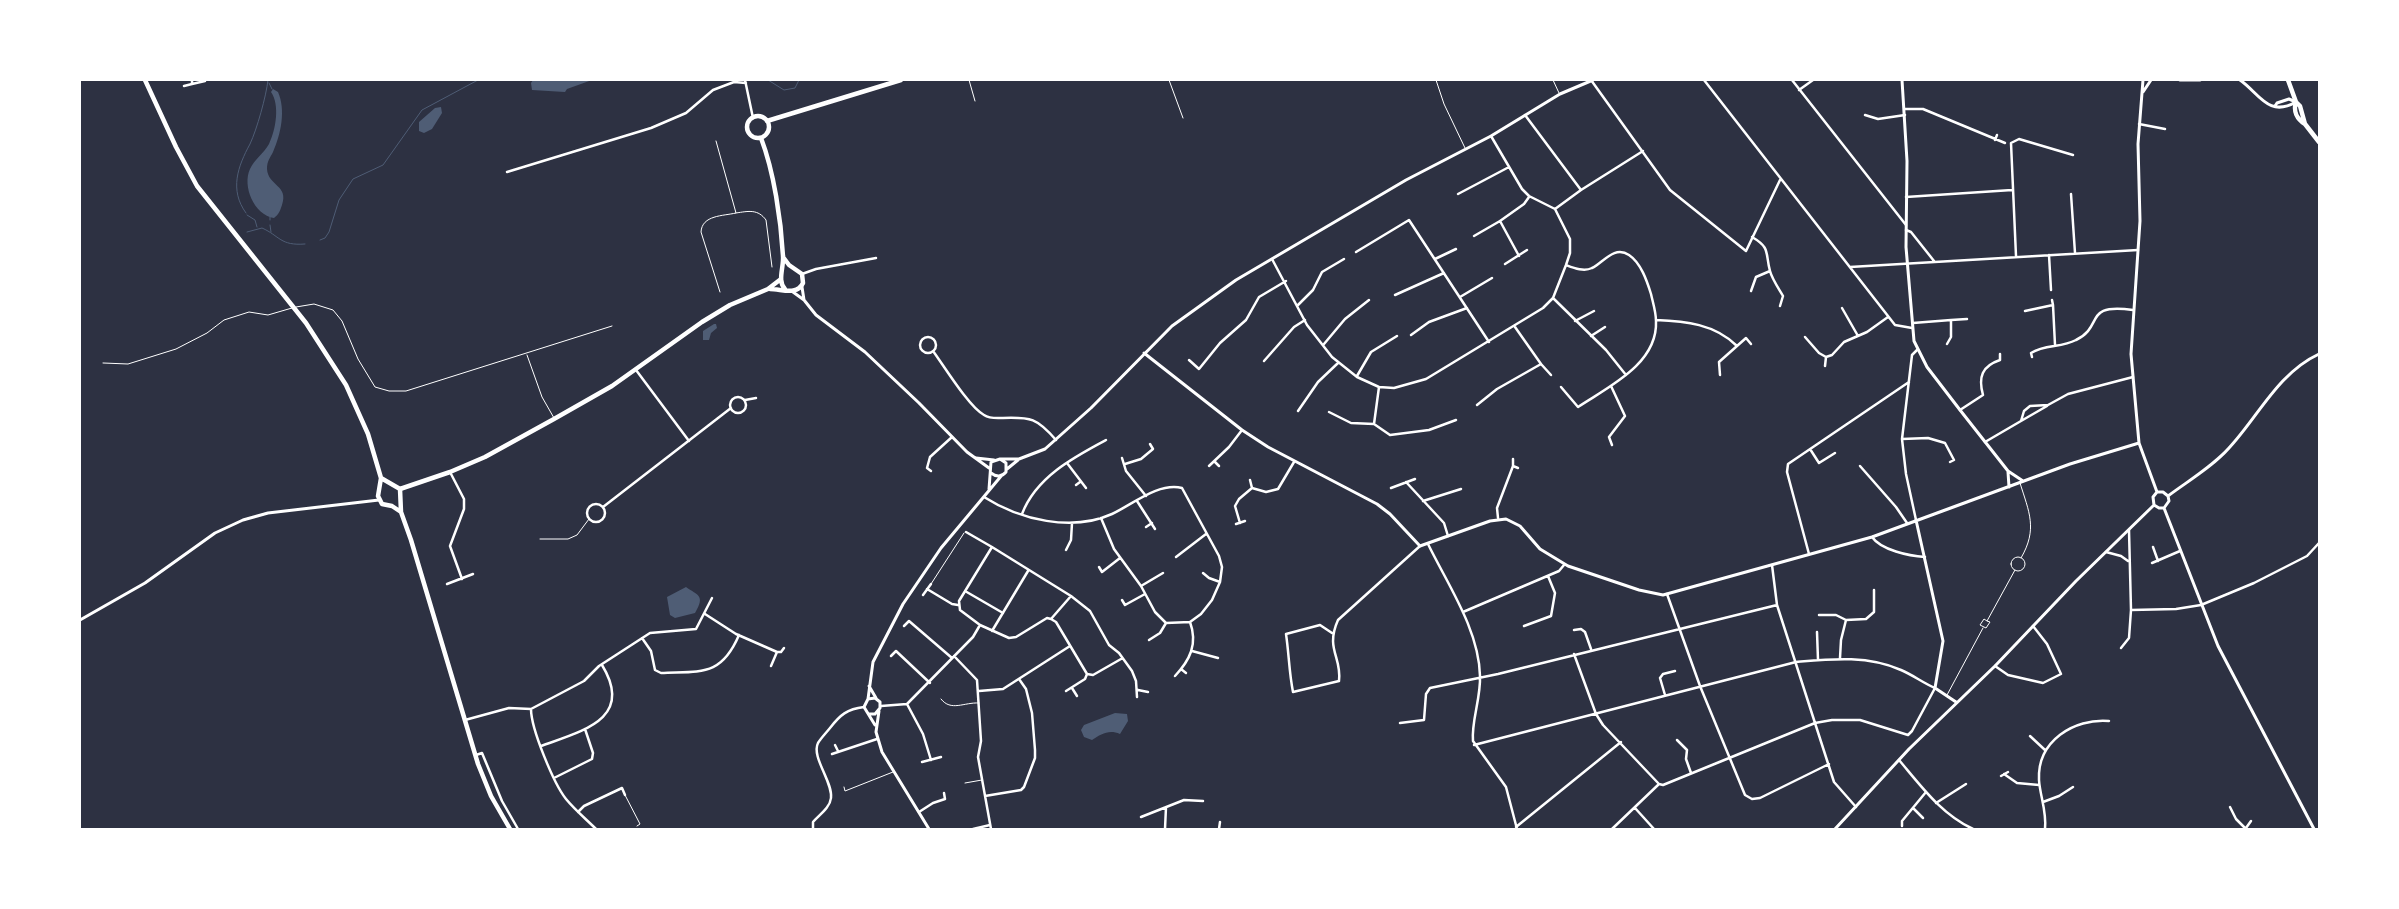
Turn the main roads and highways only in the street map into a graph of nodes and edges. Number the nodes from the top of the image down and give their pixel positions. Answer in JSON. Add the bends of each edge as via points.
{"nodes":[{"id":1,"x":145,"y":80,"type":"edge"},
{"id":2,"x":901,"y":80,"type":"edge"},
{"id":3,"x":2288,"y":80,"type":"edge"},
{"id":4,"x":766,"y":121,"type":"junction"},
{"id":5,"x":761,"y":138,"type":"junction"},
{"id":6,"x":2319,"y":142,"type":"edge"},
{"id":7,"x":783,"y":257,"type":"junction"},
{"id":8,"x":793,"y":269,"type":"junction"},
{"id":9,"x":783,"y":274,"type":"junction"},
{"id":10,"x":781,"y":279,"type":"junction"},
{"id":11,"x":768,"y":289,"type":"junction"},
{"id":12,"x":785,"y":289,"type":"junction"},
{"id":13,"x":381,"y":478,"type":"junction"},
{"id":14,"x":390,"y":483,"type":"junction"},
{"id":15,"x":380,"y":489,"type":"junction"},
{"id":16,"x":400,"y":489,"type":"junction"},
{"id":17,"x":400,"y":500,"type":"junction"},
{"id":18,"x":392,"y":506,"type":"junction"},
{"id":19,"x":401,"y":512,"type":"junction"},
{"id":20,"x":510,"y":829,"type":"edge"}],
"edges":[{"from":1,"to":13,"type":"main road","via":[[192,177],[299,314],[337,370],[368,434]]},
{"from":2,"to":4,"type":"main road"},
{"from":3,"to":6,"type":"main road","via":[[2305,124]]},
{"from":4,"to":5,"type":"main road","via":[[768,131]]},
{"from":4,"to":5,"type":"main road","via":[[760,117],[748,123],[748,132]]},
{"from":5,"to":7,"type":"main road","via":[[768,162]]},
{"from":7,"to":8,"type":"main road"},
{"from":7,"to":9,"type":"main road"},
{"from":8,"to":9,"type":"main road"},
{"from":8,"to":12,"type":"main road","via":[[802,274],[802,287],[793,292]]},
{"from":9,"to":10,"type":"main road"},
{"from":10,"to":11,"type":"main road"},
{"from":10,"to":12,"type":"main road"},
{"from":11,"to":12,"type":"main road"},
{"from":11,"to":16,"type":"main road","via":[[722,310],[636,370],[485,457]]},
{"from":13,"to":14,"type":"main road"},
{"from":13,"to":15,"type":"main road"},
{"from":14,"to":15,"type":"main road"},
{"from":14,"to":16,"type":"main road"},
{"from":15,"to":18,"type":"main road","via":[[379,500],[386,506]]},
{"from":16,"to":17,"type":"main road"},
{"from":17,"to":18,"type":"main road"},
{"from":17,"to":19,"type":"main road"},
{"from":18,"to":19,"type":"main road"},
{"from":19,"to":20,"type":"main road","via":[[475,755],[491,796]]}]}
